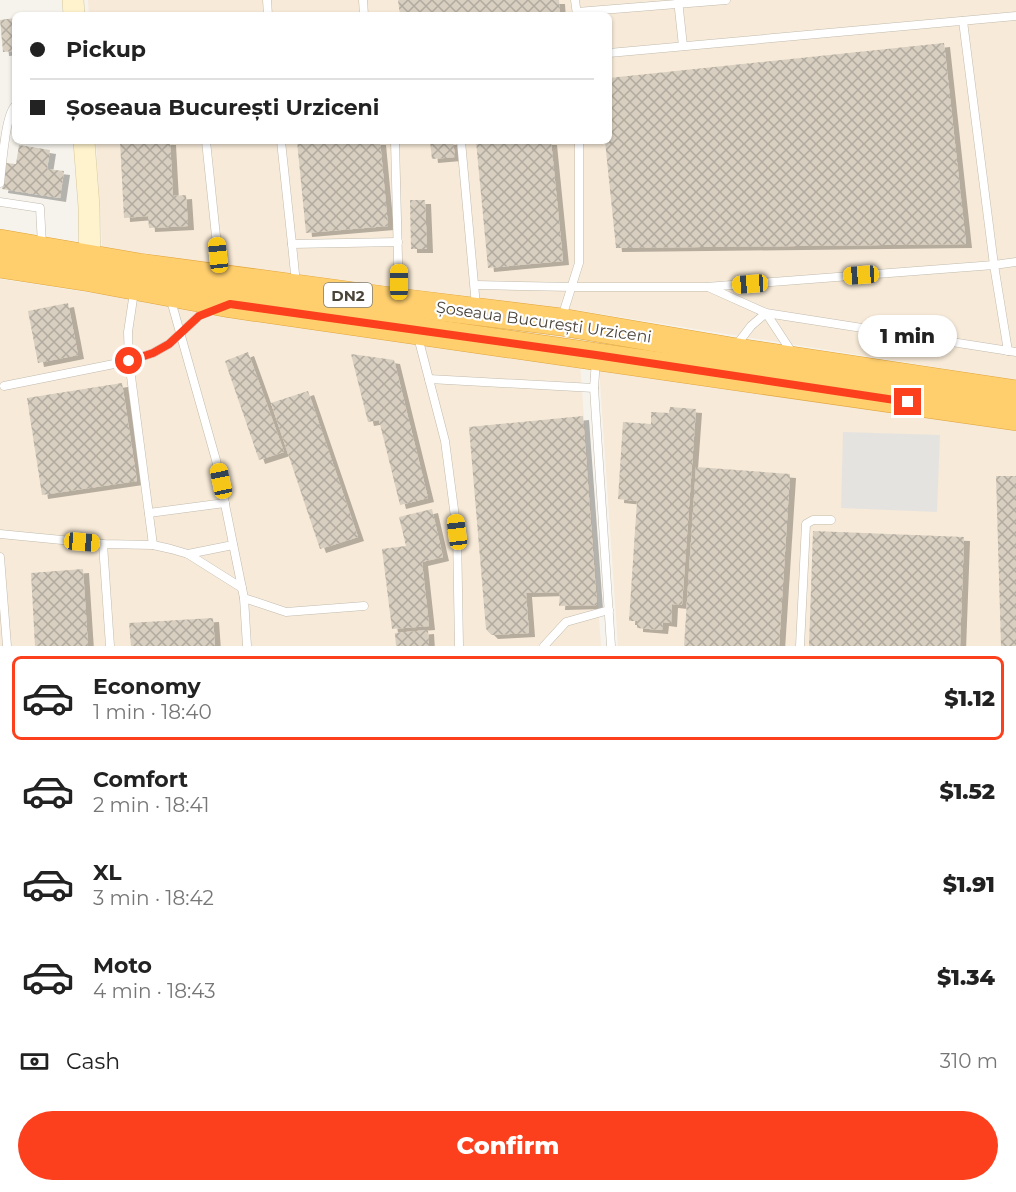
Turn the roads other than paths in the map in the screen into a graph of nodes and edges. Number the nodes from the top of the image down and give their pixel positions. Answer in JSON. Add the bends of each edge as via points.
{"nodes":[{"id":1,"x":726,"y":0,"type":"edge"},
{"id":2,"x":678,"y":2,"type":"edge"},
{"id":3,"x":586,"y":12,"type":"edge"},
{"id":4,"x":1016,"y":16,"type":"edge"},
{"id":5,"x":963,"y":21,"type":"junction"},
{"id":6,"x":683,"y":46,"type":"junction"},
{"id":7,"x":612,"y":53,"type":"edge"},
{"id":8,"x":12,"y":109,"type":"edge"},
{"id":9,"x":84,"y":144,"type":"edge"},
{"id":10,"x":206,"y":144,"type":"edge"},
{"id":11,"x":281,"y":144,"type":"edge"},
{"id":12,"x":395,"y":144,"type":"edge"},
{"id":13,"x":461,"y":144,"type":"edge"},
{"id":14,"x":579,"y":144,"type":"edge"},
{"id":15,"x":0,"y":183,"type":"edge"},
{"id":16,"x":0,"y":202,"type":"edge"},
{"id":17,"x":398,"y":242,"type":"junction"},
{"id":18,"x":0,"y":243,"type":"edge"},
{"id":19,"x":292,"y":244,"type":"junction"},
{"id":20,"x":42,"y":250,"type":"junction"},
{"id":21,"x":1016,"y":262,"type":"edge"},
{"id":22,"x":0,"y":264,"type":"edge"},
{"id":23,"x":994,"y":266,"type":"junction"},
{"id":24,"x":90,"y":268,"type":"junction"},
{"id":25,"x":137,"y":277,"type":"junction"},
{"id":26,"x":221,"y":278,"type":"junction"},
{"id":27,"x":168,"y":282,"type":"junction"},
{"id":28,"x":572,"y":287,"type":"junction"},
{"id":29,"x":706,"y":287,"type":"junction"},
{"id":30,"x":296,"y":288,"type":"junction"},
{"id":31,"x":476,"y":298,"type":"junction"},
{"id":32,"x":399,"y":302,"type":"junction"},
{"id":33,"x":230,"y":304,"type":"junction"},
{"id":34,"x":766,"y":313,"type":"junction"},
{"id":35,"x":561,"y":322,"type":"junction"},
{"id":36,"x":417,"y":331,"type":"junction"},
{"id":37,"x":180,"y":335,"type":"junction"},
{"id":38,"x":731,"y":351,"type":"junction"},
{"id":39,"x":1012,"y":352,"type":"edge"},
{"id":40,"x":596,"y":355,"type":"junction"},
{"id":41,"x":129,"y":361,"type":"junction"},
{"id":42,"x":797,"y":361,"type":"junction"},
{"id":43,"x":429,"y":379,"type":"junction"},
{"id":44,"x":4,"y":386,"type":"dead end"},
{"id":45,"x":594,"y":388,"type":"junction"},
{"id":46,"x":1016,"y":394,"type":"edge"},
{"id":47,"x":1016,"y":417,"type":"edge"},
{"id":48,"x":225,"y":502,"type":"junction"},
{"id":49,"x":149,"y":513,"type":"junction"},
{"id":50,"x":831,"y":520,"type":"dead end"},
{"id":51,"x":0,"y":534,"type":"edge"},
{"id":52,"x":103,"y":544,"type":"junction"},
{"id":53,"x":153,"y":545,"type":"junction"},
{"id":54,"x":233,"y":545,"type":"junction"},
{"id":55,"x":188,"y":554,"type":"junction"},
{"id":56,"x":0,"y":557,"type":"edge"},
{"id":57,"x":242,"y":588,"type":"junction"},
{"id":58,"x":244,"y":598,"type":"junction"},
{"id":59,"x":364,"y":606,"type":"dead end"},
{"id":60,"x":609,"y":610,"type":"junction"},
{"id":61,"x":7,"y":646,"type":"edge"},
{"id":62,"x":110,"y":646,"type":"edge"},
{"id":63,"x":247,"y":646,"type":"edge"},
{"id":64,"x":459,"y":646,"type":"edge"},
{"id":65,"x":544,"y":646,"type":"edge"},
{"id":66,"x":611,"y":646,"type":"edge"},
{"id":67,"x":800,"y":646,"type":"edge"}],
"edges":[{"from":1,"to":2,"type":"lane"},
{"from":2,"to":3,"type":"lane"},
{"from":2,"to":6,"type":"lane"},
{"from":4,"to":5,"type":"lane"},
{"from":5,"to":6,"type":"lane"},
{"from":5,"to":23,"type":"lane"},
{"from":6,"to":7,"type":"lane"},
{"from":8,"to":15,"type":"lane"},
{"from":9,"to":24,"type":"street"},
{"from":10,"to":26,"type":"lane"},
{"from":11,"to":19,"type":"lane"},
{"from":12,"to":17,"type":"lane"},
{"from":13,"to":31,"type":"lane"},
{"from":14,"to":28,"type":"lane","via":[[579,263]]},
{"from":16,"to":20,"type":"lane","via":[[40,208]]},
{"from":17,"to":19,"type":"lane"},
{"from":17,"to":32,"type":"lane"},
{"from":18,"to":20,"type":"highway","name":"Șoseaua București Urziceni","number":"DN2"},
{"from":19,"to":30,"type":"lane"},
{"from":20,"to":24,"type":"highway","name":"Șoseaua București Urziceni","number":"DN2"},
{"from":21,"to":23,"type":"lane"},
{"from":22,"to":24,"type":"highway","name":"Șoseaua București Urziceni","number":"DN2"},
{"from":23,"to":29,"type":"lane"},
{"from":23,"to":39,"type":"lane"},
{"from":24,"to":25,"type":"highway","name":"Șoseaua București Urziceni","number":"DN2"},
{"from":25,"to":27,"type":"highway","name":"Șoseaua București Urziceni","number":"DN2"},
{"from":25,"to":41,"type":"lane","via":[[128,332]]},
{"from":26,"to":27,"type":"highway","name":"Șoseaua București Urziceni","number":"DN2"},
{"from":26,"to":30,"type":"highway","name":"Șoseaua București Urziceni","number":"DN2"},
{"from":27,"to":33,"type":"highway","name":"Șoseaua București Urziceni","number":"DN2"},
{"from":27,"to":37,"type":"lane"},
{"from":28,"to":29,"type":"lane"},
{"from":28,"to":31,"type":"lane"},
{"from":28,"to":35,"type":"lane"},
{"from":29,"to":34,"type":"lane"},
{"from":30,"to":32,"type":"highway","name":"Șoseaua București Urziceni","number":"DN2"},
{"from":31,"to":32,"type":"highway","name":"Șoseaua București Urziceni","number":"DN2"},
{"from":31,"to":35,"type":"highway","name":"Șoseaua București Urziceni","number":"DN2"},
{"from":33,"to":36,"type":"highway","name":"Șoseaua București Urziceni","number":"DN2"},
{"from":33,"to":37,"type":"lane","via":[[199,316]]},
{"from":34,"to":38,"type":"lane"},
{"from":34,"to":39,"type":"lane"},
{"from":34,"to":42,"type":"lane"},
{"from":35,"to":38,"type":"highway","name":"Șoseaua București Urziceni","number":"DN2"},
{"from":36,"to":40,"type":"highway","name":"Șoseaua București Urziceni","number":"DN2"},
{"from":36,"to":43,"type":"lane"},
{"from":37,"to":41,"type":"lane","via":[[153,353]]},
{"from":37,"to":48,"type":"lane"},
{"from":38,"to":42,"type":"highway","name":"Șoseaua București Urziceni","number":"DN2"},
{"from":40,"to":45,"type":"lane"},
{"from":40,"to":47,"type":"highway","name":"Șoseaua București Urziceni","number":"DN2"},
{"from":41,"to":44,"type":"lane"},
{"from":41,"to":49,"type":"lane"},
{"from":42,"to":46,"type":"highway","name":"Șoseaua București Urziceni","number":"DN2"},
{"from":43,"to":45,"type":"lane"},
{"from":43,"to":64,"type":"lane","via":[[445,441],[457,532]]},
{"from":45,"to":60,"type":"lane"},
{"from":48,"to":49,"type":"lane"},
{"from":48,"to":54,"type":"lane"},
{"from":49,"to":53,"type":"lane"},
{"from":50,"to":67,"type":"lane","via":[[806,524]]},
{"from":51,"to":52,"type":"lane"},
{"from":52,"to":53,"type":"lane"},
{"from":52,"to":62,"type":"lane"},
{"from":53,"to":55,"type":"lane"},
{"from":54,"to":55,"type":"lane"},
{"from":54,"to":57,"type":"lane"},
{"from":55,"to":57,"type":"lane"},
{"from":56,"to":61,"type":"lane"},
{"from":57,"to":58,"type":"lane"},
{"from":58,"to":59,"type":"lane","via":[[286,612]]},
{"from":58,"to":63,"type":"lane"},
{"from":60,"to":65,"type":"lane","via":[[566,622]]},
{"from":60,"to":66,"type":"lane"}]}
